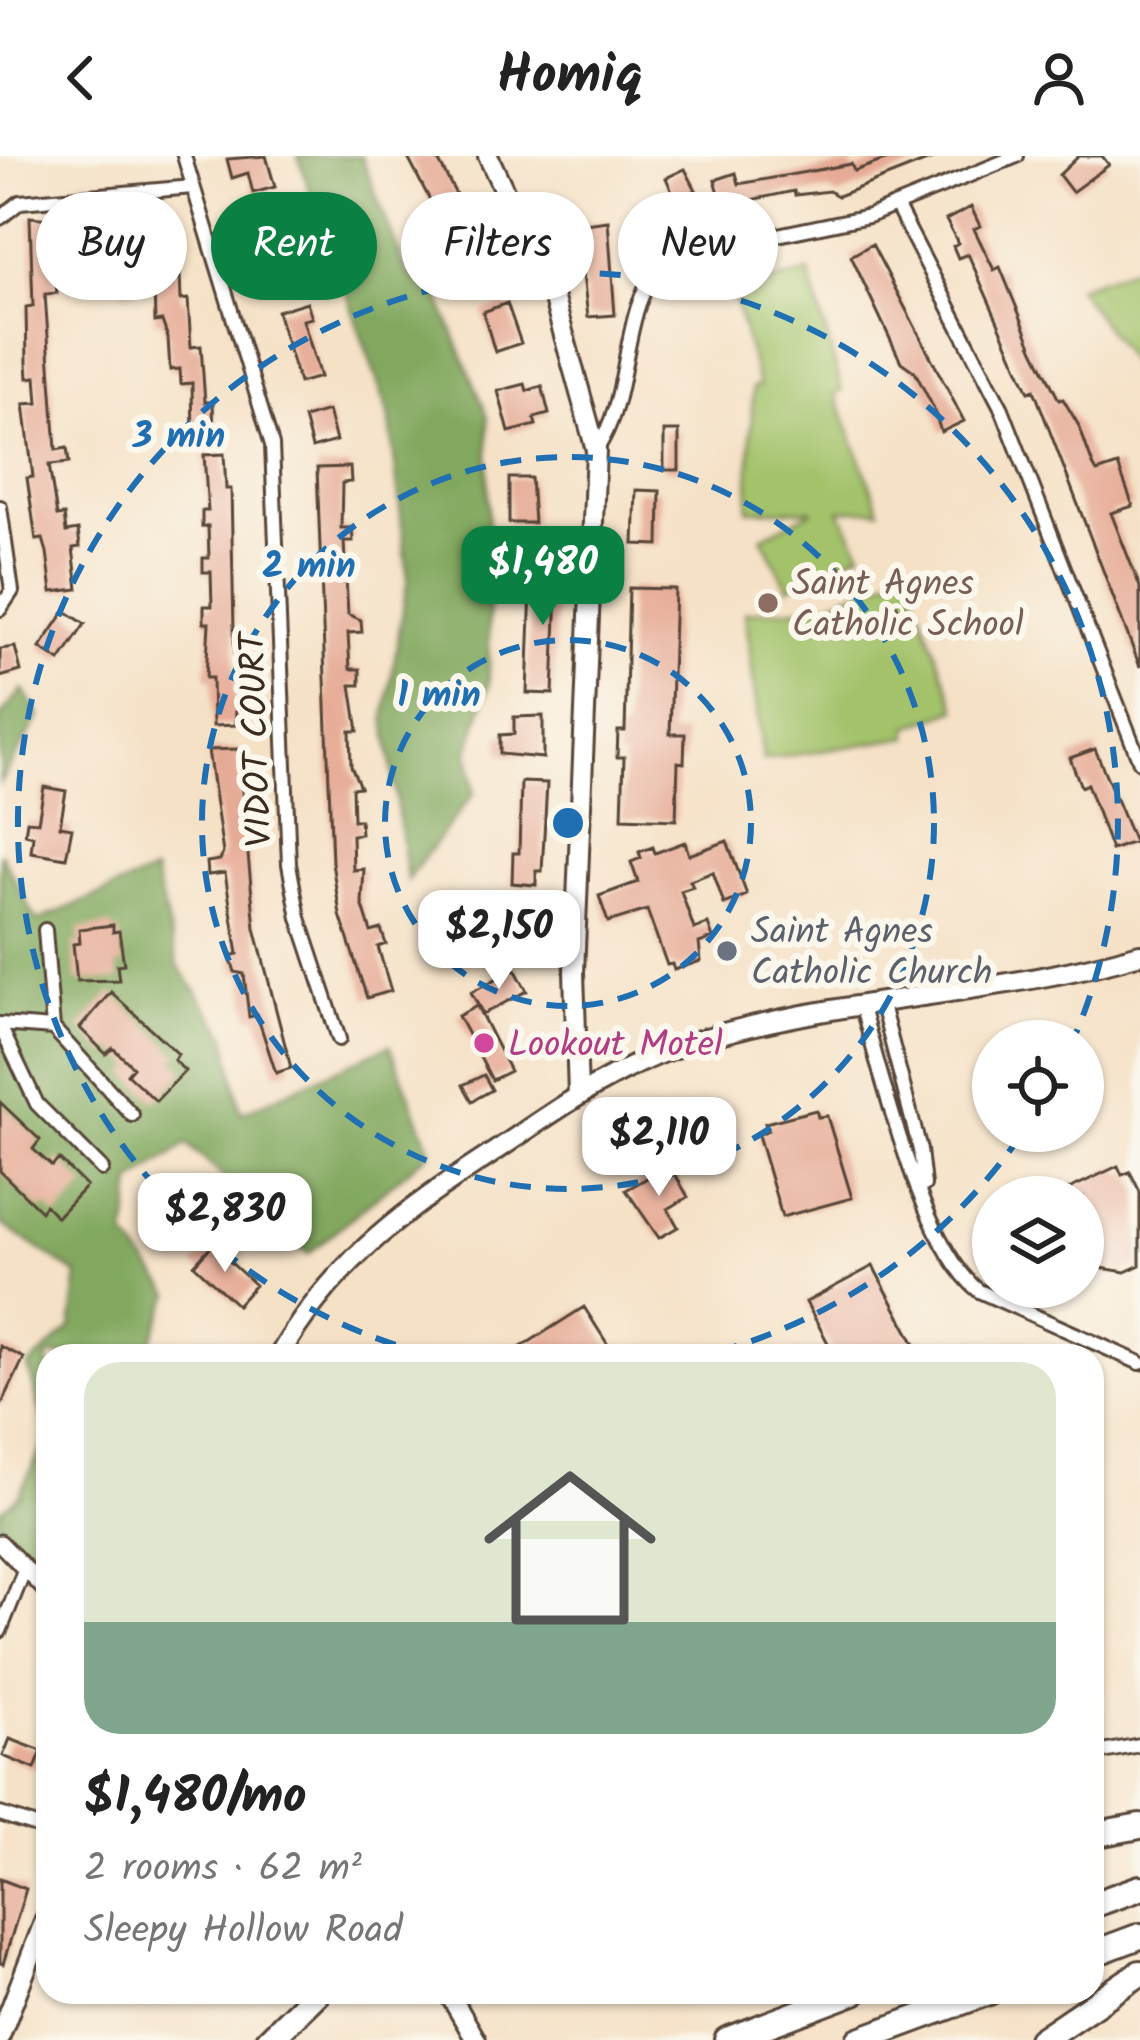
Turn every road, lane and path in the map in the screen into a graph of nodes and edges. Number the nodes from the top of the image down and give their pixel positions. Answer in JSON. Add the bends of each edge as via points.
{"nodes":[{"id":1,"x":184,"y":156,"type":"edge"},
{"id":2,"x":488,"y":156,"type":"edge"},
{"id":3,"x":1017,"y":156,"type":"edge"},
{"id":4,"x":193,"y":187,"type":"junction"},
{"id":5,"x":898,"y":207,"type":"junction"},
{"id":6,"x":0,"y":218,"type":"edge"},
{"id":7,"x":596,"y":449,"type":"junction"},
{"id":8,"x":0,"y":507,"type":"edge"},
{"id":9,"x":0,"y":609,"type":"edge"},
{"id":10,"x":1140,"y":762,"type":"edge"},
{"id":11,"x":45,"y":930,"type":"dead end"},
{"id":12,"x":1140,"y":954,"type":"edge"},
{"id":13,"x":872,"y":1007,"type":"junction"},
{"id":14,"x":0,"y":1025,"type":"edge"},
{"id":15,"x":53,"y":1028,"type":"junction"},
{"id":16,"x":339,"y":1039,"type":"dead end"},
{"id":17,"x":578,"y":1095,"type":"junction"},
{"id":18,"x":132,"y":1115,"type":"dead end"},
{"id":19,"x":103,"y":1169,"type":"dead end"},
{"id":20,"x":286,"y":1344,"type":"edge"},
{"id":21,"x":1098,"y":1344,"type":"edge"},
{"id":22,"x":1104,"y":1347,"type":"edge"},
{"id":23,"x":1140,"y":1363,"type":"edge"},
{"id":24,"x":0,"y":1543,"type":"edge"},
{"id":25,"x":24,"y":1571,"type":"junction"},
{"id":26,"x":36,"y":1582,"type":"edge"},
{"id":27,"x":0,"y":1631,"type":"edge"},
{"id":28,"x":1140,"y":1745,"type":"edge"},
{"id":29,"x":1104,"y":1752,"type":"edge"},
{"id":30,"x":0,"y":1814,"type":"edge"},
{"id":31,"x":36,"y":1826,"type":"edge"},
{"id":32,"x":1140,"y":1826,"type":"edge"},
{"id":33,"x":1104,"y":1833,"type":"edge"},
{"id":34,"x":1140,"y":1888,"type":"edge"},
{"id":35,"x":1104,"y":1901,"type":"edge"},
{"id":36,"x":1140,"y":1936,"type":"edge"},
{"id":37,"x":36,"y":1943,"type":"edge"},
{"id":38,"x":1104,"y":1950,"type":"edge"},
{"id":39,"x":1140,"y":1973,"type":"edge"},
{"id":40,"x":1104,"y":1997,"type":"edge"},
{"id":41,"x":306,"y":2004,"type":"edge"},
{"id":42,"x":455,"y":2004,"type":"edge"},
{"id":43,"x":822,"y":2004,"type":"edge"},
{"id":44,"x":956,"y":2004,"type":"edge"},
{"id":45,"x":1094,"y":2004,"type":"edge"},
{"id":46,"x":0,"y":2036,"type":"edge"},
{"id":47,"x":269,"y":2040,"type":"edge"},
{"id":48,"x":476,"y":2040,"type":"edge"},
{"id":49,"x":727,"y":2040,"type":"edge"},
{"id":50,"x":859,"y":2040,"type":"edge"},
{"id":51,"x":1041,"y":2040,"type":"edge"}],
"edges":[{"from":1,"to":4,"type":"street","name":"VIDOT COURT"},
{"from":2,"to":7,"type":"main road","via":[[553,296]]},
{"from":3,"to":5,"type":"street"},
{"from":4,"to":6,"type":"street","via":[[20,202]]},
{"from":4,"to":16,"type":"street","name":"VIDOT COURT","via":[[272,445],[289,864]]},
{"from":5,"to":7,"type":"street","via":[[667,258],[644,292],[614,416]]},
{"from":5,"to":10,"type":"street","via":[[1002,409]]},
{"from":7,"to":17,"type":"main road","via":[[574,972]]},
{"from":8,"to":9,"type":"street","via":[[12,591]]},
{"from":11,"to":15,"type":"street"},
{"from":12,"to":13,"type":"main road"},
{"from":13,"to":17,"type":"main road","via":[[686,1044]]},
{"from":13,"to":21,"type":"street","via":[[947,1257],[979,1291]]},
{"from":14,"to":15,"type":"street"},
{"from":14,"to":19,"type":"street","via":[[37,1104]]},
{"from":15,"to":18,"type":"street"},
{"from":17,"to":20,"type":"main road","via":[[362,1245]]},
{"from":22,"to":23,"type":"street"},
{"from":24,"to":25,"type":"street"},
{"from":25,"to":26,"type":"street"},
{"from":25,"to":27,"type":"street"},
{"from":28,"to":29,"type":"street"},
{"from":30,"to":31,"type":"street"},
{"from":32,"to":33,"type":"highway"},
{"from":34,"to":35,"type":"highway"},
{"from":36,"to":38,"type":"highway"},
{"from":37,"to":46,"type":"main road"},
{"from":39,"to":40,"type":"highway"},
{"from":41,"to":47,"type":"highway"},
{"from":42,"to":48,"type":"main road"},
{"from":43,"to":49,"type":"highway"},
{"from":44,"to":50,"type":"highway"},
{"from":45,"to":51,"type":"highway"}]}
